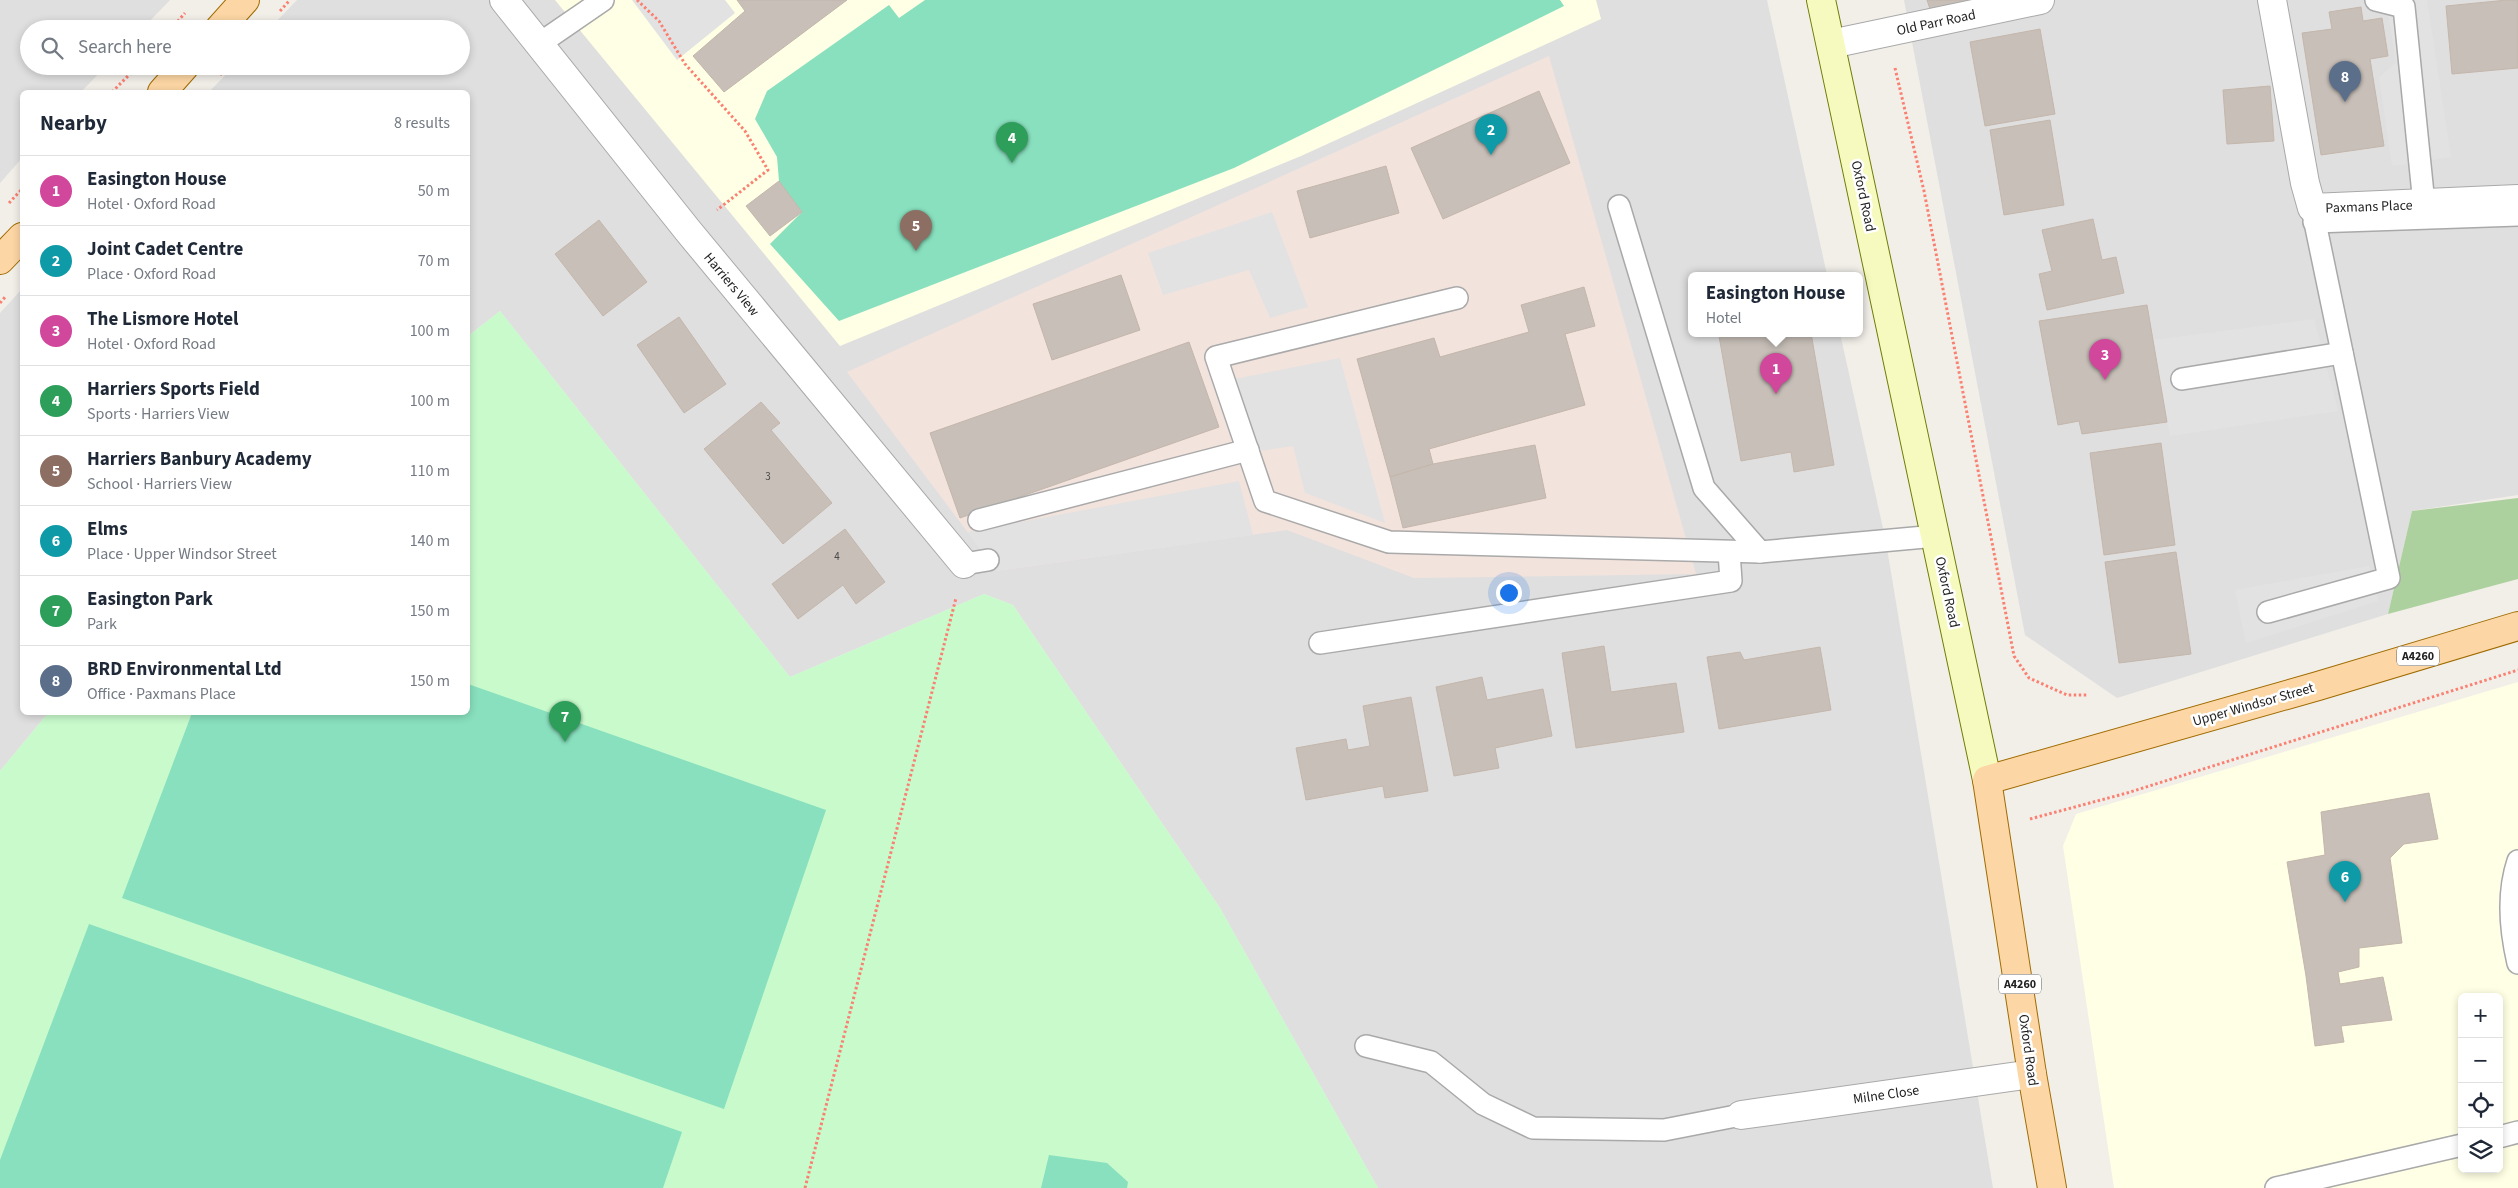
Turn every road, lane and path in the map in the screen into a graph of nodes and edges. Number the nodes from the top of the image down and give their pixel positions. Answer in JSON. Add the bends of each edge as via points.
{"nodes":[{"id":1,"x":245,"y":0,"type":"edge"},
{"id":2,"x":504,"y":0,"type":"edge"},
{"id":3,"x":603,"y":0,"type":"edge"},
{"id":4,"x":637,"y":0,"type":"edge"},
{"id":5,"x":1821,"y":0,"type":"edge"},
{"id":6,"x":2040,"y":0,"type":"edge"},
{"id":7,"x":2272,"y":0,"type":"edge"},
{"id":8,"x":2376,"y":0,"type":"edge"},
{"id":9,"x":227,"y":20,"type":"edge"},
{"id":10,"x":1886,"y":32,"type":"junction"},
{"id":11,"x":539,"y":44,"type":"junction"},
{"id":12,"x":1831,"y":44,"type":"junction"},
{"id":13,"x":128,"y":75,"type":"edge"},
{"id":14,"x":177,"y":75,"type":"edge"},
{"id":15,"x":114,"y":90,"type":"edge"},
{"id":16,"x":164,"y":90,"type":"edge"},
{"id":17,"x":2518,"y":199,"type":"edge"},
{"id":18,"x":2424,"y":204,"type":"junction"},
{"id":19,"x":1619,"y":206,"type":"dead end"},
{"id":20,"x":2313,"y":215,"type":"junction"},
{"id":21,"x":2518,"y":215,"type":"edge"},
{"id":22,"x":689,"y":232,"type":"junction"},
{"id":23,"x":20,"y":239,"type":"edge"},
{"id":24,"x":0,"y":260,"type":"edge"},
{"id":25,"x":1457,"y":298,"type":"dead end"},
{"id":26,"x":2342,"y":353,"type":"junction"},
{"id":27,"x":2182,"y":379,"type":"dead end"},
{"id":28,"x":1248,"y":450,"type":"junction"},
{"id":29,"x":979,"y":520,"type":"dead end"},
{"id":30,"x":1936,"y":536,"type":"junction"},
{"id":31,"x":1729,"y":552,"type":"junction"},
{"id":32,"x":1760,"y":552,"type":"junction"},
{"id":33,"x":976,"y":562,"type":"joint"},
{"id":34,"x":2268,"y":612,"type":"dead end"},
{"id":35,"x":2518,"y":626,"type":"edge"},
{"id":36,"x":1320,"y":643,"type":"dead end"},
{"id":37,"x":2518,"y":670,"type":"edge"},
{"id":38,"x":2088,"y":695,"type":"dead end"},
{"id":39,"x":1987,"y":780,"type":"junction"},
{"id":40,"x":1996,"y":828,"type":"junction"},
{"id":41,"x":2518,"y":861,"type":"edge"},
{"id":42,"x":2518,"y":963,"type":"edge"},
{"id":43,"x":1366,"y":1046,"type":"dead end"},
{"id":44,"x":2032,"y":1074,"type":"junction"},
{"id":45,"x":1740,"y":1115,"type":"joint"},
{"id":46,"x":2518,"y":1132,"type":"edge"},
{"id":47,"x":2503,"y":1135,"type":"edge"},
{"id":48,"x":2458,"y":1146,"type":"edge"},
{"id":49,"x":806,"y":1188,"type":"edge"},
{"id":50,"x":2052,"y":1188,"type":"edge"},
{"id":51,"x":2276,"y":1188,"type":"edge"}],
"edges":[{"from":1,"to":9,"type":"main road"},
{"from":2,"to":11,"type":"street","name":"Harriers View"},
{"from":3,"to":11,"type":"lane"},
{"from":4,"to":22,"type":"path","via":[[659,21],[685,64],[745,131],[768,170]]},
{"from":5,"to":12,"type":"main road","name":"Oxford Road"},
{"from":6,"to":10,"type":"street","name":"Old Parr Road"},
{"from":7,"to":20,"type":"street","name":"Paxmans Place"},
{"from":8,"to":18,"type":"lane","via":[[2404,7]]},
{"from":10,"to":12,"type":"street","name":"Old Parr Road"},
{"from":10,"to":38,"type":"path","via":[[1924,191],[2014,656],[2029,678],[2067,695]]},
{"from":11,"to":22,"type":"street","name":"Harriers View"},
{"from":12,"to":30,"type":"main road","name":"Oxford Road"},
{"from":13,"to":15,"type":"path"},
{"from":14,"to":16,"type":"main road"},
{"from":17,"to":18,"type":"street","name":"Paxmans Place"},
{"from":18,"to":20,"type":"street","name":"Paxmans Place"},
{"from":19,"to":32,"type":"lane","via":[[1704,488]]},
{"from":20,"to":21,"type":"lane"},
{"from":20,"to":26,"type":"lane"},
{"from":22,"to":33,"type":"street","name":"Harriers View"},
{"from":23,"to":24,"type":"main road"},
{"from":25,"to":28,"type":"lane","via":[[1216,357]]},
{"from":26,"to":27,"type":"lane"},
{"from":26,"to":34,"type":"lane","via":[[2389,578]]},
{"from":28,"to":29,"type":"lane"},
{"from":28,"to":31,"type":"lane","via":[[1265,501],[1389,542]]},
{"from":30,"to":32,"type":"lane"},
{"from":30,"to":39,"type":"main road","name":"Oxford Road"},
{"from":31,"to":32,"type":"lane"},
{"from":31,"to":36,"type":"lane","via":[[1731,580]]},
{"from":33,"to":49,"type":"path","via":[[938,673]]},
{"from":35,"to":39,"type":"main road","name":"Upper Windsor Street","number":"A4260"},
{"from":37,"to":40,"type":"path","via":[[2127,793]]},
{"from":39,"to":40,"type":"main road","name":"Oxford Road","number":"A4260"},
{"from":40,"to":44,"type":"main road","name":"Oxford Road","number":"A4260"},
{"from":41,"to":42,"type":"lane","via":[[2512,880],[2511,934]]},
{"from":43,"to":45,"type":"lane","via":[[1431,1062],[1483,1104],[1533,1128],[1664,1130]]},
{"from":44,"to":45,"type":"street","name":"Milne Close"},
{"from":44,"to":50,"type":"main road","name":"Oxford Road","number":"A4260"},
{"from":46,"to":47,"type":"lane"},
{"from":48,"to":51,"type":"lane"}]}
